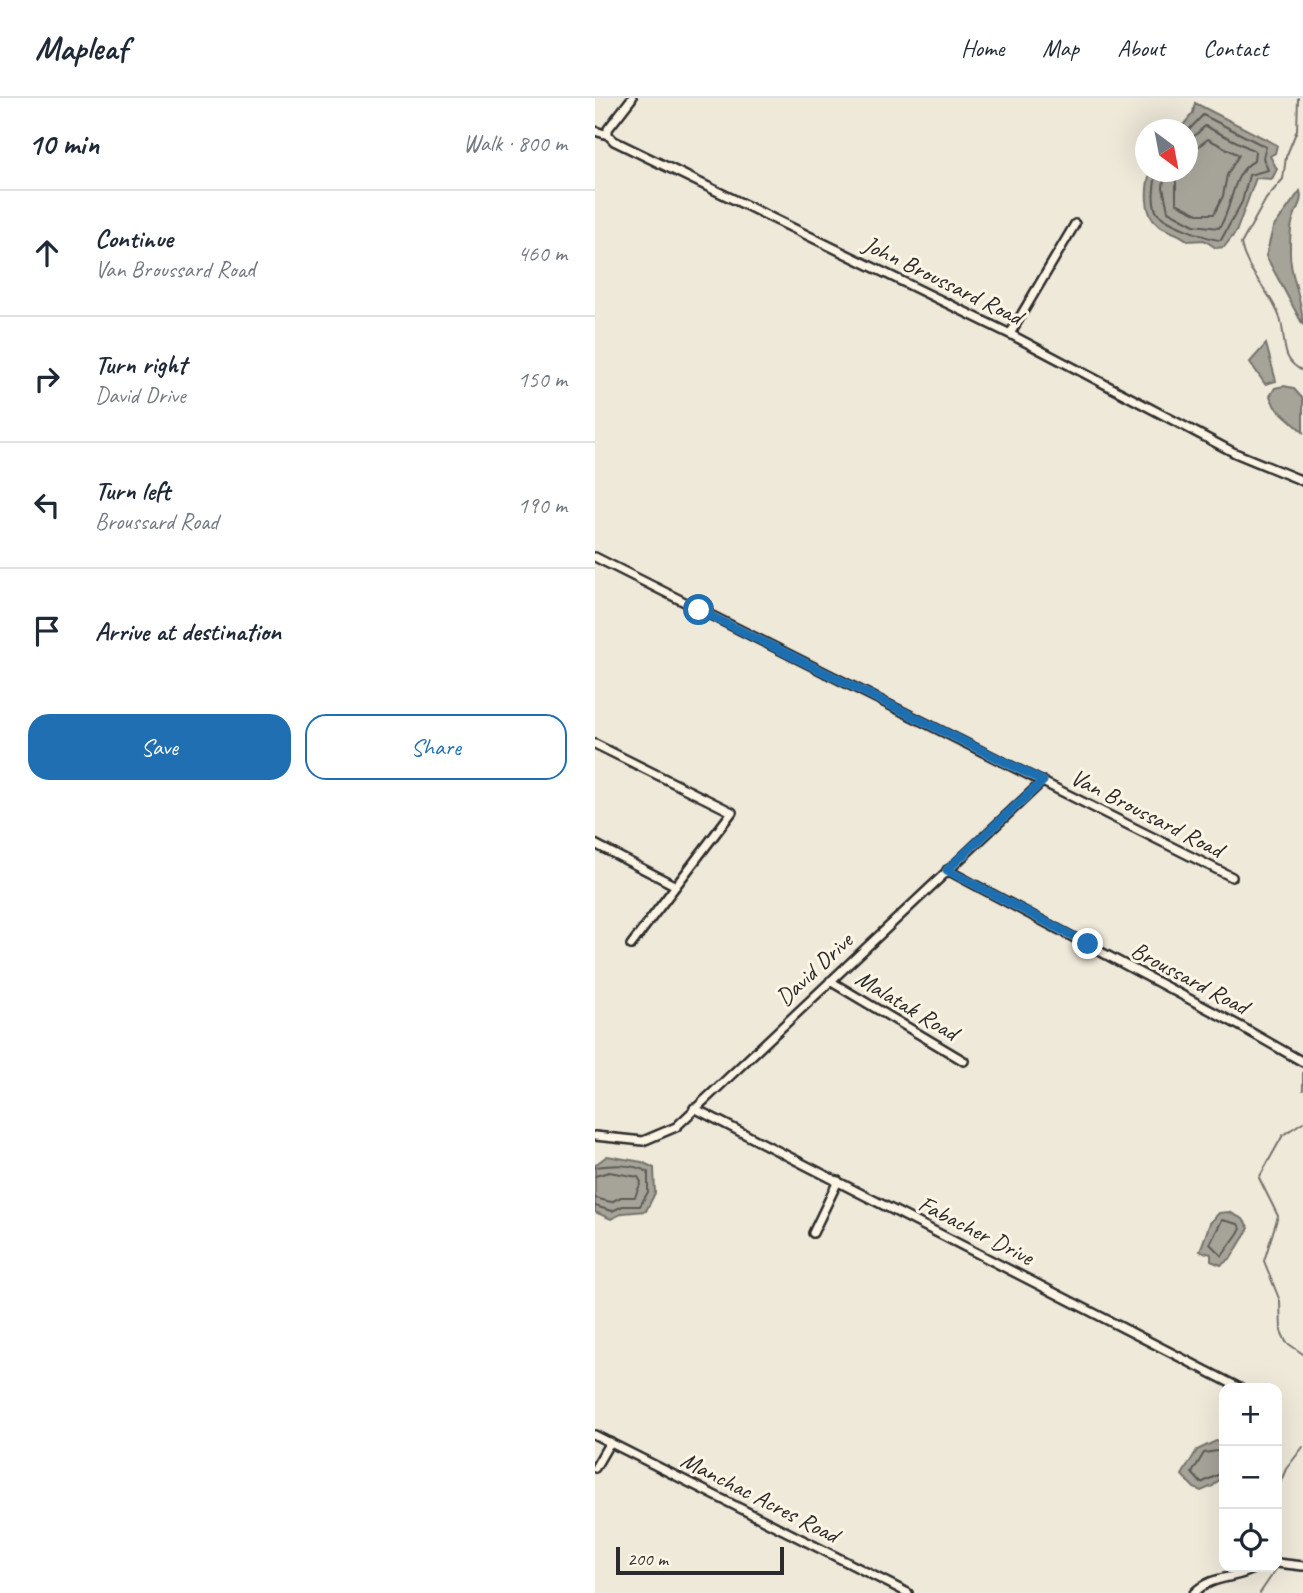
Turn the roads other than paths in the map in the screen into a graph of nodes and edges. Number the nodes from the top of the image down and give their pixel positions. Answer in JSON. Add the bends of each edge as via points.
{"nodes":[{"id":1,"x":632,"y":98,"type":"edge"},
{"id":2,"x":595,"y":131,"type":"edge"},
{"id":3,"x":608,"y":135,"type":"junction"},
{"id":4,"x":1075,"y":224,"type":"dead end"},
{"id":5,"x":1010,"y":334,"type":"junction"},
{"id":6,"x":1303,"y":481,"type":"edge"},
{"id":7,"x":595,"y":557,"type":"edge"},
{"id":8,"x":595,"y":744,"type":"edge"},
{"id":9,"x":1043,"y":781,"type":"junction"},
{"id":10,"x":595,"y":844,"type":"edge"},
{"id":11,"x":947,"y":870,"type":"junction"},
{"id":12,"x":1232,"y":877,"type":"dead end"},
{"id":13,"x":676,"y":886,"type":"junction"},
{"id":14,"x":631,"y":945,"type":"dead end"},
{"id":15,"x":829,"y":981,"type":"junction"},
{"id":16,"x":964,"y":1061,"type":"dead end"},
{"id":17,"x":1301,"y":1062,"type":"edge"},
{"id":18,"x":694,"y":1108,"type":"junction"},
{"id":19,"x":595,"y":1136,"type":"edge"},
{"id":20,"x":838,"y":1181,"type":"junction"},
{"id":21,"x":813,"y":1233,"type":"dead end"},
{"id":22,"x":1230,"y":1383,"type":"edge"},
{"id":23,"x":595,"y":1435,"type":"edge"},
{"id":24,"x":610,"y":1442,"type":"junction"},
{"id":25,"x":595,"y":1468,"type":"edge"},
{"id":26,"x":1282,"y":1563,"type":"edge"},
{"id":27,"x":1303,"y":1566,"type":"edge"},
{"id":28,"x":1247,"y":1572,"type":"edge"},
{"id":29,"x":908,"y":1593,"type":"edge"},
{"id":30,"x":1194,"y":1593,"type":"edge"}],
"edges":[{"from":1,"to":3,"type":"street","via":[[610,123]]},
{"from":2,"to":3,"type":"street","name":"John Broussard Road"},
{"from":3,"to":5,"type":"street","name":"John Broussard Road"},
{"from":4,"to":5,"type":"street"},
{"from":5,"to":6,"type":"street","name":"John Broussard Road","via":[[1235,453]]},
{"from":7,"to":9,"type":"street","name":"Van Broussard Road"},
{"from":8,"to":13,"type":"street","via":[[732,812]]},
{"from":9,"to":11,"type":"street","name":"David Drive"},
{"from":9,"to":12,"type":"street","name":"Van Broussard Road"},
{"from":10,"to":13,"type":"street"},
{"from":11,"to":15,"type":"street","name":"David Drive"},
{"from":11,"to":17,"type":"street","name":"Broussard Road"},
{"from":13,"to":14,"type":"street"},
{"from":15,"to":16,"type":"street","name":"Malatak Road"},
{"from":15,"to":18,"type":"street","name":"David Drive"},
{"from":18,"to":19,"type":"street","name":"David Drive","via":[[676,1127],[653,1139],[629,1142]]},
{"from":18,"to":20,"type":"street","name":"Fabacher Drive"},
{"from":20,"to":21,"type":"street"},
{"from":20,"to":22,"type":"street","name":"Fabacher Drive"},
{"from":23,"to":24,"type":"street","name":"Manchac Acres Road"},
{"from":24,"to":25,"type":"street"},
{"from":24,"to":29,"type":"street","name":"Manchac Acres Road"},
{"from":26,"to":27,"type":"street"},
{"from":28,"to":30,"type":"street","via":[[1214,1579]]}]}
